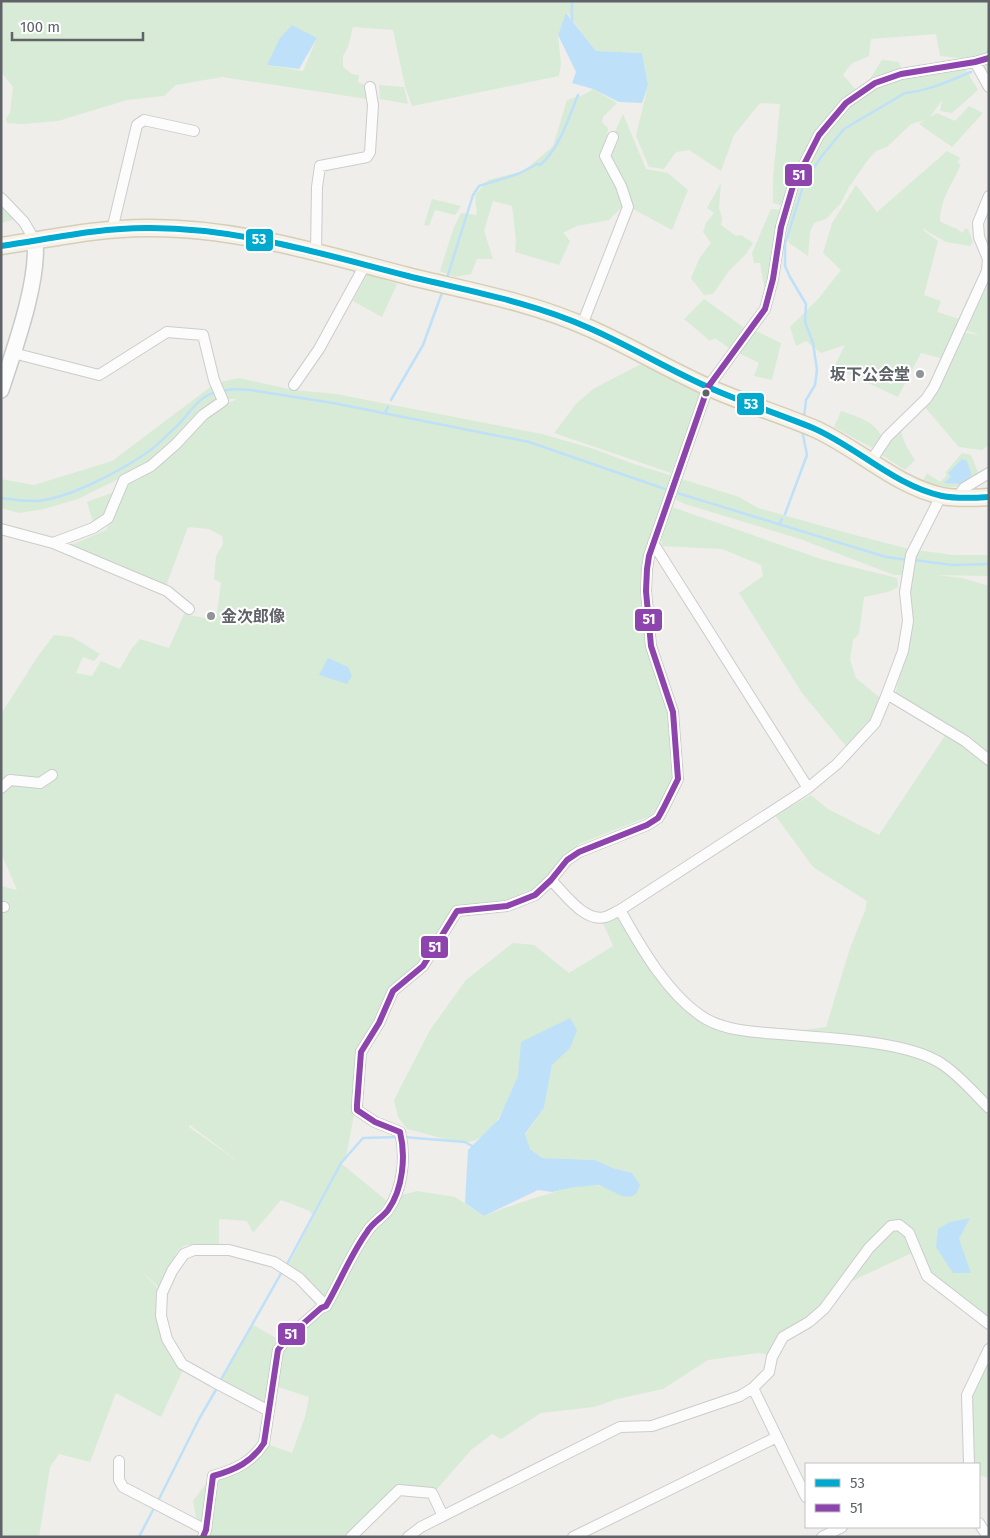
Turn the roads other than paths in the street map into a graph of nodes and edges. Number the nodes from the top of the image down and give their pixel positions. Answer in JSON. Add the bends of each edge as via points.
{"nodes":[{"id":1,"x":989,"y":58,"type":"edge"},
{"id":2,"x":975,"y":62,"type":"junction"},
{"id":3,"x":370,"y":87,"type":"dead end"},
{"id":4,"x":989,"y":87,"type":"edge"},
{"id":5,"x":194,"y":131,"type":"dead end"},
{"id":6,"x":613,"y":137,"type":"dead end"},
{"id":7,"x":989,"y":196,"type":"edge"},
{"id":8,"x":1,"y":198,"type":"edge"},
{"id":9,"x":112,"y":230,"type":"junction"},
{"id":10,"x":35,"y":241,"type":"junction"},
{"id":11,"x":1,"y":246,"type":"edge"},
{"id":12,"x":316,"y":252,"type":"junction"},
{"id":13,"x":365,"y":265,"type":"junction"},
{"id":14,"x":582,"y":325,"type":"junction"},
{"id":15,"x":8,"y":361,"type":"edge"},
{"id":16,"x":294,"y":385,"type":"dead end"},
{"id":17,"x":708,"y":387,"type":"junction"},
{"id":18,"x":1,"y":390,"type":"edge"},
{"id":19,"x":871,"y":460,"type":"junction"},
{"id":20,"x":989,"y":473,"type":"edge"},
{"id":21,"x":941,"y":496,"type":"junction"},
{"id":22,"x":958,"y":497,"type":"junction"},
{"id":23,"x":989,"y":497,"type":"edge"},
{"id":24,"x":1,"y":529,"type":"edge"},
{"id":25,"x":53,"y":543,"type":"junction"},
{"id":26,"x":653,"y":543,"type":"junction"},
{"id":27,"x":189,"y":608,"type":"dead end"},
{"id":28,"x":887,"y":694,"type":"junction"},
{"id":29,"x":989,"y":760,"type":"edge"},
{"id":30,"x":52,"y":775,"type":"dead end"},
{"id":31,"x":1,"y":788,"type":"edge"},
{"id":32,"x":808,"y":788,"type":"junction"},
{"id":33,"x":551,"y":880,"type":"junction"},
{"id":34,"x":620,"y":910,"type":"junction"},
{"id":35,"x":989,"y":1108,"type":"edge"},
{"id":36,"x":326,"y":1306,"type":"junction"},
{"id":37,"x":989,"y":1324,"type":"edge"},
{"id":38,"x":989,"y":1349,"type":"edge"},
{"id":39,"x":753,"y":1388,"type":"junction"},
{"id":40,"x":269,"y":1411,"type":"junction"},
{"id":41,"x":777,"y":1437,"type":"junction"},
{"id":42,"x":119,"y":1461,"type":"dead end"},
{"id":43,"x":967,"y":1463,"type":"edge"},
{"id":44,"x":805,"y":1495,"type":"edge"},
{"id":45,"x":443,"y":1516,"type":"junction"},
{"id":46,"x":980,"y":1524,"type":"edge"},
{"id":47,"x":839,"y":1528,"type":"edge"},
{"id":48,"x":205,"y":1533,"type":"edge"},
{"id":49,"x":824,"y":1534,"type":"edge"},
{"id":50,"x":351,"y":1537,"type":"edge"},
{"id":51,"x":408,"y":1537,"type":"edge"},
{"id":52,"x":573,"y":1537,"type":"edge"},
{"id":53,"x":988,"y":1537,"type":"edge"}],
"edges":[{"from":1,"to":2,"type":"street"},
{"from":2,"to":4,"type":"street"},
{"from":2,"to":17,"type":"street","via":[[888,78],[862,91],[827,124],[794,186],[781,227],[765,309]]},
{"from":3,"to":12,"type":"street","via":[[373,105],[368,157],[320,166]]},
{"from":5,"to":9,"type":"street","via":[[144,120],[137,125]]},
{"from":6,"to":14,"type":"street","via":[[605,156],[628,207]]},
{"from":7,"to":19,"type":"street","via":[[978,223],[979,237],[988,259],[987,271],[934,387]]},
{"from":8,"to":10,"type":"street","via":[[24,222]]},
{"from":9,"to":10,"type":"main road"},
{"from":9,"to":12,"type":"main road","via":[[201,230],[243,235]]},
{"from":10,"to":11,"type":"main road"},
{"from":10,"to":15,"type":"main road","via":[[36,256],[28,300]]},
{"from":12,"to":13,"type":"main road"},
{"from":13,"to":14,"type":"main road","via":[[522,305]]},
{"from":13,"to":16,"type":"street","via":[[319,349]]},
{"from":14,"to":17,"type":"main road"},
{"from":15,"to":18,"type":"main road"},
{"from":15,"to":25,"type":"street","via":[[99,375],[167,332],[202,334],[223,401],[203,415],[151,466],[124,480],[108,518],[93,528]]},
{"from":17,"to":19,"type":"main road","via":[[805,425]]},
{"from":17,"to":26,"type":"street"},
{"from":19,"to":21,"type":"main road","via":[[892,475]]},
{"from":20,"to":22,"type":"street","via":[[964,488]]},
{"from":21,"to":22,"type":"main road"},
{"from":21,"to":28,"type":"street","via":[[911,554],[905,592],[908,621],[903,651]]},
{"from":22,"to":23,"type":"main road"},
{"from":24,"to":25,"type":"street"},
{"from":25,"to":27,"type":"street","via":[[167,591]]},
{"from":26,"to":32,"type":"street"},
{"from":26,"to":33,"type":"street","via":[[647,569],[651,646],[673,712],[678,778],[658,818],[579,852],[567,860]]},
{"from":28,"to":29,"type":"street","via":[[965,741]]},
{"from":28,"to":32,"type":"street","via":[[875,722],[837,764]]},
{"from":30,"to":31,"type":"street","via":[[40,783],[10,780]]},
{"from":32,"to":34,"type":"street"},
{"from":33,"to":34,"type":"street","via":[[587,915],[606,917]]},
{"from":33,"to":36,"type":"street","via":[[535,895],[507,906],[457,911],[423,966],[393,991],[361,1052],[357,1110],[400,1132],[402,1177],[388,1210],[367,1231]]},
{"from":34,"to":35,"type":"street","via":[[641,948],[679,998],[705,1018],[729,1029],[872,1043],[915,1052],[941,1063]]},
{"from":36,"to":40,"type":"street","via":[[287,1338],[278,1350]]},
{"from":36,"to":40,"type":"street","via":[[299,1278],[274,1262],[229,1250],[194,1250],[184,1254],[172,1271],[162,1293],[161,1316],[168,1339],[182,1364]]},
{"from":37,"to":39,"type":"street","via":[[927,1276],[909,1233],[899,1225],[891,1226],[865,1253],[824,1309],[783,1337],[772,1357],[769,1372]]},
{"from":38,"to":43,"type":"street","via":[[966,1395]]},
{"from":39,"to":41,"type":"street"},
{"from":39,"to":45,"type":"street","via":[[740,1396],[652,1426],[620,1427]]},
{"from":40,"to":48,"type":"street","via":[[264,1443],[256,1456],[213,1476]]},
{"from":41,"to":44,"type":"street"},
{"from":41,"to":52,"type":"street"},
{"from":42,"to":48,"type":"street","via":[[119,1480],[123,1487]]},
{"from":45,"to":50,"type":"street","via":[[432,1493],[399,1490]]},
{"from":45,"to":51,"type":"street","via":[[421,1526]]},
{"from":46,"to":53,"type":"street"},
{"from":47,"to":49,"type":"street"}]}
